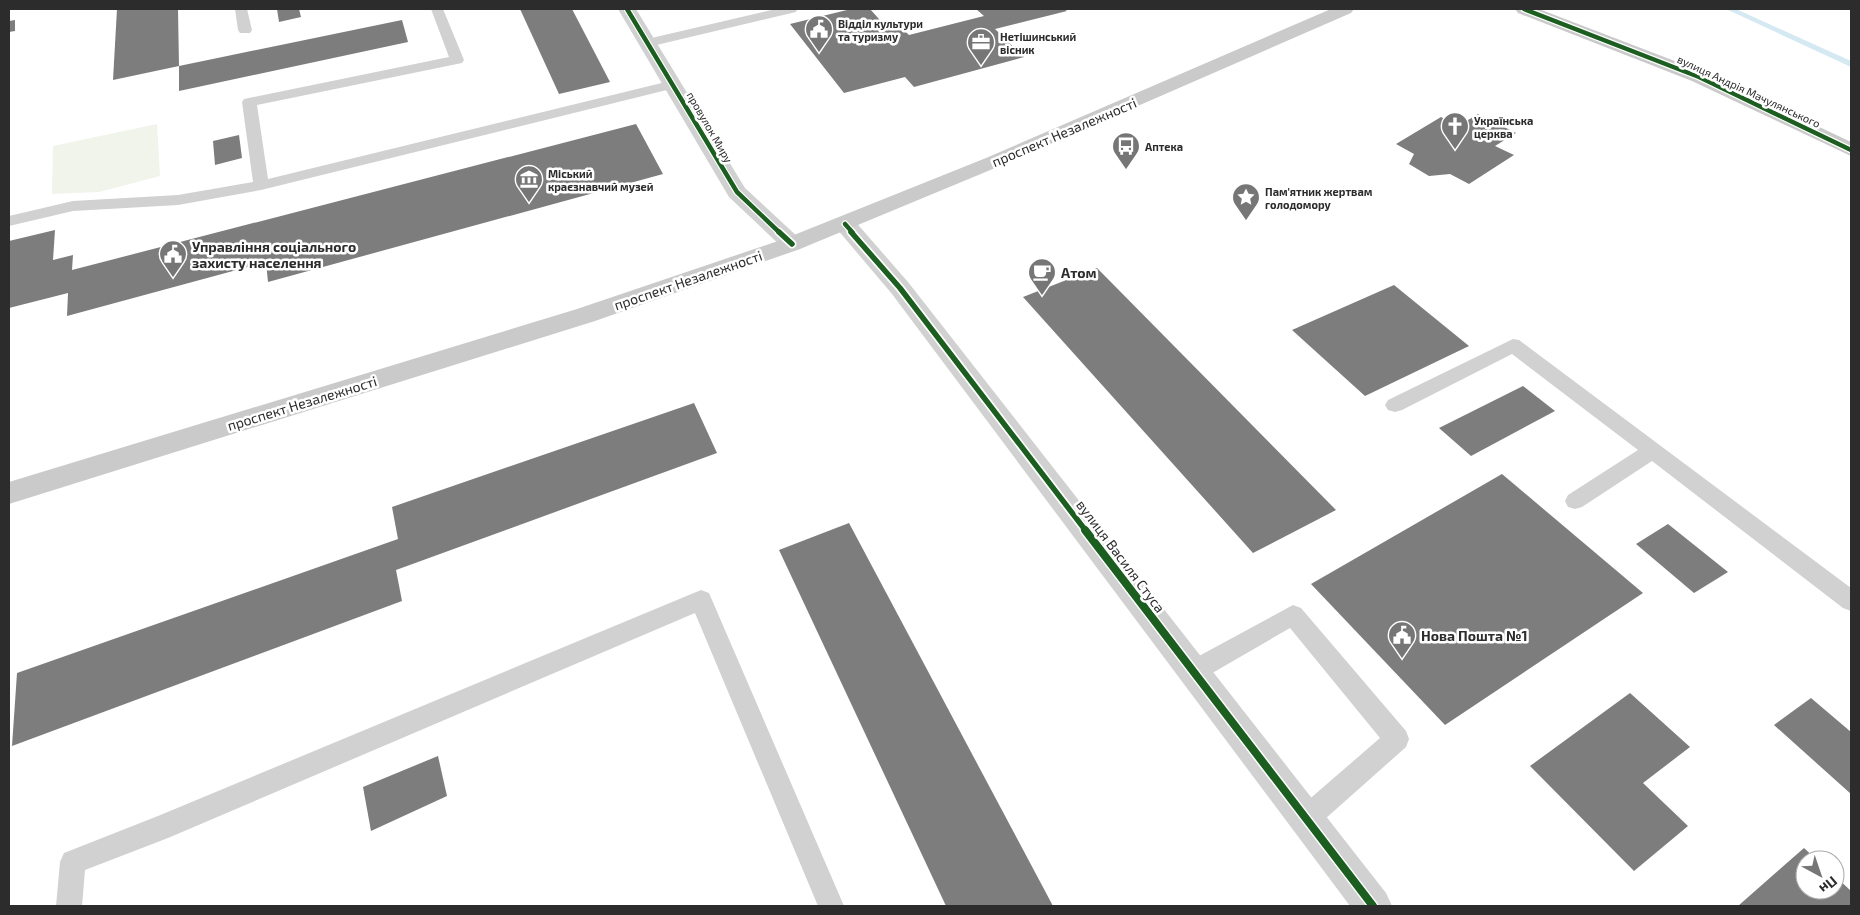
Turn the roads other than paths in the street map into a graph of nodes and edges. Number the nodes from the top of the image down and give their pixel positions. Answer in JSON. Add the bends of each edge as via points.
{"nodes":[{"id":1,"x":241,"y":9,"type":"edge"},
{"id":2,"x":437,"y":9,"type":"edge"},
{"id":3,"x":627,"y":9,"type":"edge"},
{"id":4,"x":791,"y":9,"type":"edge"},
{"id":5,"x":1345,"y":9,"type":"edge"},
{"id":6,"x":1524,"y":9,"type":"edge"},
{"id":7,"x":245,"y":30,"type":"dead end"},
{"id":8,"x":648,"y":43,"type":"junction"},
{"id":9,"x":674,"y":84,"type":"junction"},
{"id":10,"x":1851,"y":150,"type":"edge"},
{"id":11,"x":261,"y":185,"type":"junction"},
{"id":12,"x":9,"y":221,"type":"edge"},
{"id":13,"x":845,"y":224,"type":"junction"},
{"id":14,"x":792,"y":244,"type":"junction"},
{"id":15,"x":1395,"y":405,"type":"dead end"},
{"id":16,"x":1653,"y":450,"type":"junction"},
{"id":17,"x":9,"y":493,"type":"edge"},
{"id":18,"x":1575,"y":501,"type":"dead end"},
{"id":19,"x":1851,"y":601,"type":"edge"},
{"id":20,"x":1194,"y":671,"type":"junction"},
{"id":21,"x":1307,"y":818,"type":"junction"},
{"id":22,"x":70,"y":906,"type":"edge"},
{"id":23,"x":830,"y":906,"type":"edge"},
{"id":24,"x":1373,"y":906,"type":"edge"}],
"edges":[{"from":1,"to":7,"type":"lane"},
{"from":2,"to":11,"type":"lane","via":[[457,60],[249,102]]},
{"from":3,"to":8,"type":"street","name":"провулок Миру"},
{"from":4,"to":8,"type":"lane"},
{"from":5,"to":13,"type":"main road","name":"проспект Незалежності"},
{"from":6,"to":10,"type":"main road","name":"вулиця Андрія Мачулянського","via":[[1698,77]]},
{"from":8,"to":9,"type":"street","name":"провулок Миру"},
{"from":9,"to":11,"type":"lane"},
{"from":9,"to":14,"type":"street","name":"провулок Миру","via":[[737,192]]},
{"from":11,"to":12,"type":"lane","via":[[178,200],[73,206]]},
{"from":13,"to":14,"type":"main road","name":"проспект Незалежності"},
{"from":13,"to":20,"type":"street","name":"вулиця Василя Стуса","via":[[900,288]]},
{"from":14,"to":17,"type":"main road","name":"проспект Незалежності","via":[[586,315]]},
{"from":15,"to":16,"type":"lane","via":[[1513,345]]},
{"from":16,"to":18,"type":"lane"},
{"from":16,"to":19,"type":"lane"},
{"from":20,"to":21,"type":"street","name":"вулиця Василя Стуса"},
{"from":20,"to":21,"type":"lane","via":[[1293,615],[1397,739]]},
{"from":21,"to":24,"type":"street","name":"вулиця Василя Стуса"},
{"from":22,"to":23,"type":"lane","via":[[73,862],[159,829],[702,600]]}]}
